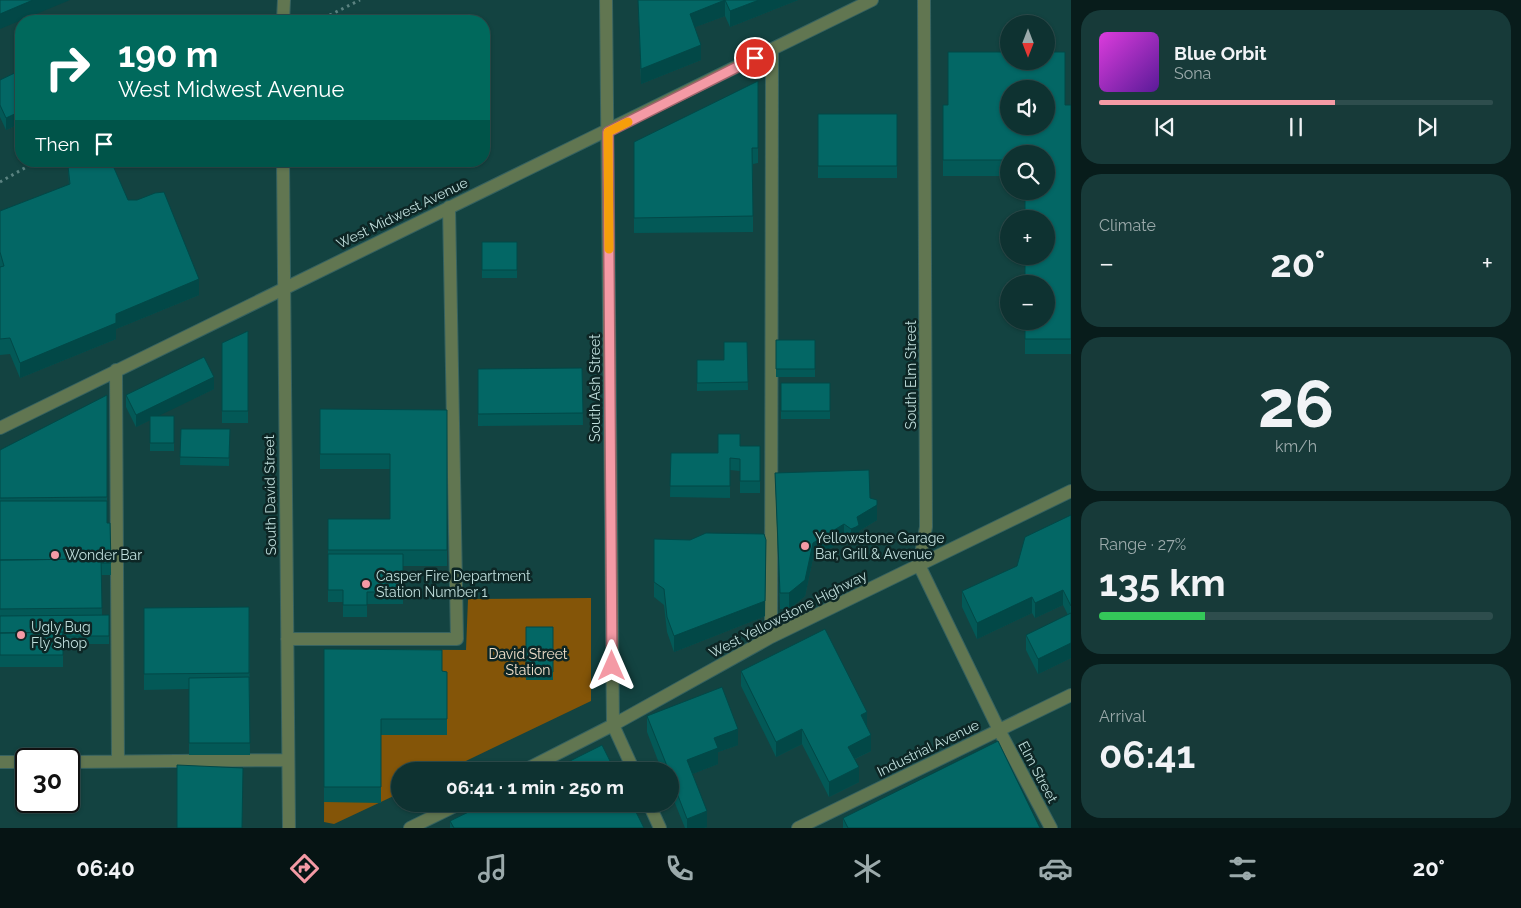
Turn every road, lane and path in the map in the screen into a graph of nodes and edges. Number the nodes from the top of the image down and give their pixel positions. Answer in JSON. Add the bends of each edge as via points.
{"nodes":[{"id":1,"x":284,"y":0,"type":"edge"},
{"id":2,"x":360,"y":0,"type":"edge"},
{"id":3,"x":606,"y":0,"type":"edge"},
{"id":4,"x":872,"y":0,"type":"edge"},
{"id":5,"x":924,"y":0,"type":"edge"},
{"id":6,"x":283,"y":15,"type":"edge"},
{"id":7,"x":330,"y":15,"type":"edge"},
{"id":8,"x":772,"y":50,"type":"junction"},
{"id":9,"x":608,"y":132,"type":"junction"},
{"id":10,"x":26,"y":167,"type":"edge"},
{"id":11,"x":283,"y":167,"type":"edge"},
{"id":12,"x":0,"y":182,"type":"edge"},
{"id":13,"x":449,"y":207,"type":"junction"},
{"id":14,"x":282,"y":287,"type":"junction"},
{"id":15,"x":116,"y":370,"type":"junction"},
{"id":16,"x":0,"y":428,"type":"edge"},
{"id":17,"x":1071,"y":491,"type":"edge"},
{"id":18,"x":919,"y":565,"type":"junction"},
{"id":19,"x":771,"y":637,"type":"junction"},
{"id":20,"x":286,"y":639,"type":"junction"},
{"id":21,"x":1071,"y":695,"type":"edge"},
{"id":22,"x":613,"y":725,"type":"junction"},
{"id":23,"x":999,"y":730,"type":"junction"},
{"id":24,"x":288,"y":760,"type":"junction"},
{"id":25,"x":0,"y":762,"type":"edge"},
{"id":26,"x":15,"y":762,"type":"edge"},
{"id":27,"x":80,"y":762,"type":"edge"},
{"id":28,"x":118,"y":762,"type":"junction"},
{"id":29,"x":541,"y":762,"type":"edge"},
{"id":30,"x":630,"y":762,"type":"edge"},
{"id":31,"x":443,"y":812,"type":"edge"},
{"id":32,"x":653,"y":812,"type":"edge"},
{"id":33,"x":290,"y":828,"type":"edge"},
{"id":34,"x":410,"y":828,"type":"edge"},
{"id":35,"x":660,"y":828,"type":"edge"},
{"id":36,"x":798,"y":828,"type":"edge"},
{"id":37,"x":1051,"y":828,"type":"edge"}],
"edges":[{"from":1,"to":6,"type":"street"},
{"from":2,"to":7,"type":"path"},
{"from":3,"to":9,"type":"street","name":"South Ash Street"},
{"from":4,"to":8,"type":"street","name":"West Midwest Avenue"},
{"from":5,"to":18,"type":"street","name":"South Elm Street","via":[[926,527]]},
{"from":8,"to":9,"type":"street","name":"West Midwest Avenue"},
{"from":8,"to":19,"type":"street"},
{"from":9,"to":13,"type":"street","name":"West Midwest Avenue"},
{"from":9,"to":22,"type":"street","name":"South Ash Street"},
{"from":10,"to":12,"type":"path"},
{"from":11,"to":14,"type":"street","name":"South David Street"},
{"from":13,"to":14,"type":"street","name":"West Midwest Avenue"},
{"from":13,"to":20,"type":"street","via":[[457,639]]},
{"from":14,"to":15,"type":"street","name":"West Midwest Avenue"},
{"from":14,"to":20,"type":"street","name":"South David Street"},
{"from":15,"to":16,"type":"street","name":"West Midwest Avenue"},
{"from":15,"to":28,"type":"street"},
{"from":17,"to":18,"type":"street","name":"West Yellowstone Highway"},
{"from":18,"to":19,"type":"street","name":"West Yellowstone Highway"},
{"from":18,"to":23,"type":"street"},
{"from":19,"to":22,"type":"street","name":"West Yellowstone Highway"},
{"from":20,"to":24,"type":"street","name":"South David Street"},
{"from":21,"to":23,"type":"street","name":"Industrial Avenue"},
{"from":22,"to":29,"type":"street","name":"West Yellowstone Highway"},
{"from":22,"to":30,"type":"street","name":"South Ash Street"},
{"from":23,"to":36,"type":"street","name":"Industrial Avenue"},
{"from":23,"to":37,"type":"street","name":"Elm Street"},
{"from":24,"to":28,"type":"street"},
{"from":24,"to":33,"type":"street","name":"South David Street"},
{"from":25,"to":26,"type":"street"},
{"from":27,"to":28,"type":"street"},
{"from":31,"to":34,"type":"street"},
{"from":32,"to":35,"type":"street"}]}
